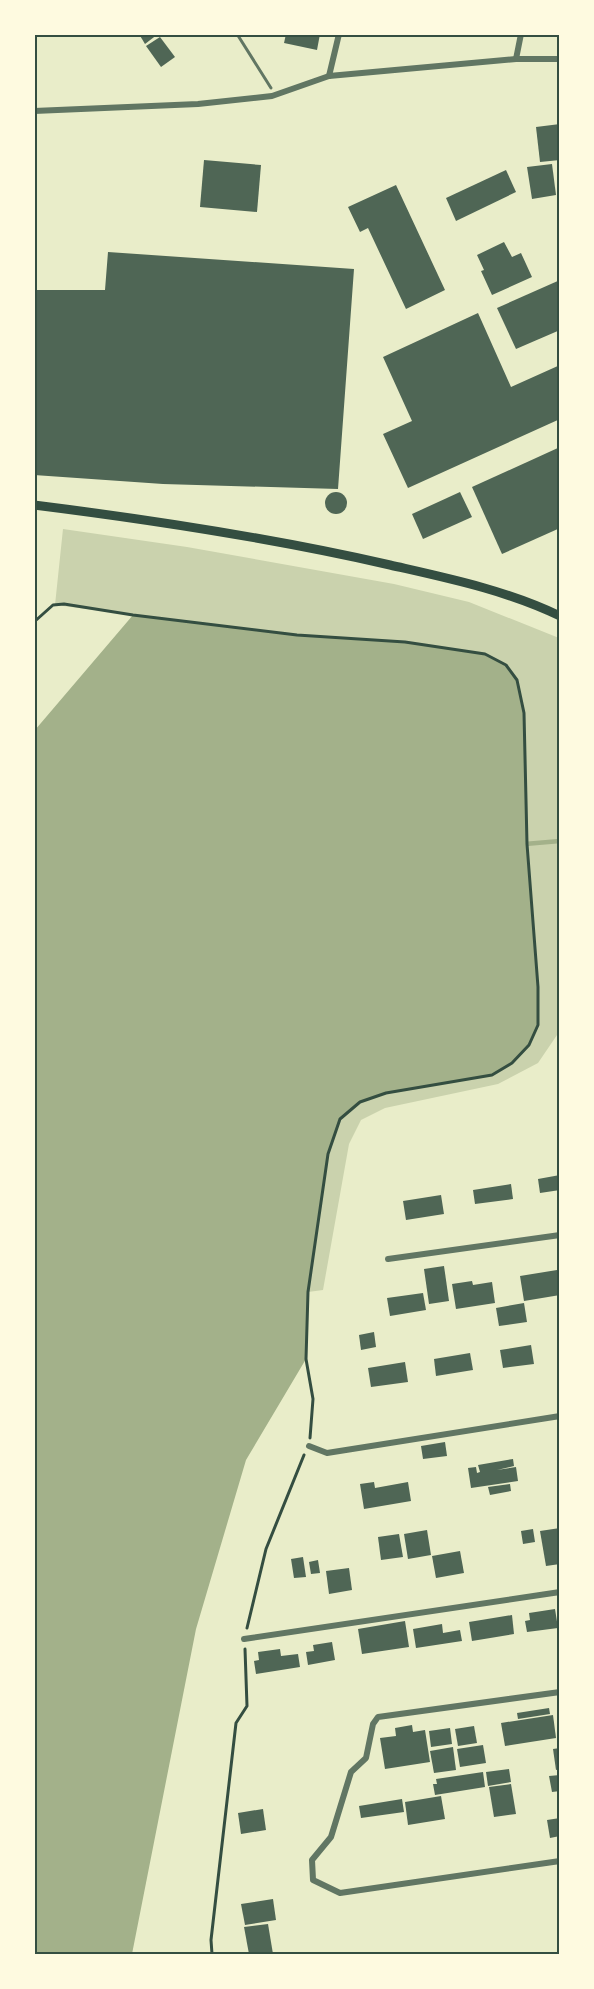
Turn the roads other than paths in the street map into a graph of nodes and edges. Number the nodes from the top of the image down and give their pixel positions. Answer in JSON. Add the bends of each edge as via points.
{"nodes":[{"id":1,"x":237,"y":34,"type":"edge"},
{"id":2,"x":339,"y":34,"type":"edge"},
{"id":3,"x":521,"y":34,"type":"edge"},
{"id":4,"x":560,"y":59,"type":"edge"},
{"id":5,"x":516,"y":60,"type":"junction"},
{"id":6,"x":329,"y":76,"type":"junction"},
{"id":7,"x":271,"y":88,"type":"dead end"},
{"id":8,"x":34,"y":111,"type":"edge"},
{"id":9,"x":34,"y":505,"type":"edge"},
{"id":10,"x":560,"y":616,"type":"edge"},
{"id":11,"x":560,"y":1235,"type":"edge"},
{"id":12,"x":388,"y":1259,"type":"dead end"},
{"id":13,"x":560,"y":1416,"type":"edge"},
{"id":14,"x":309,"y":1446,"type":"road end"},
{"id":15,"x":560,"y":1592,"type":"edge"},
{"id":16,"x":244,"y":1639,"type":"road end"},
{"id":17,"x":560,"y":1692,"type":"edge"},
{"id":18,"x":560,"y":1862,"type":"edge"}],
"edges":[{"from":1,"to":7,"type":"lane"},
{"from":2,"to":6,"type":"street"},
{"from":3,"to":5,"type":"street"},
{"from":4,"to":5,"type":"street"},
{"from":5,"to":6,"type":"street"},
{"from":6,"to":8,"type":"street","via":[[272,96],[198,104]]},
{"from":9,"to":10,"type":"main road","via":[[141,519],[361,558],[459,581]]},
{"from":11,"to":12,"type":"street"},
{"from":13,"to":14,"type":"street","via":[[327,1453]]},
{"from":15,"to":16,"type":"street"},
{"from":17,"to":18,"type":"street","via":[[378,1717],[366,1758],[351,1772],[331,1837],[312,1860],[313,1880],[340,1893]]}]}
